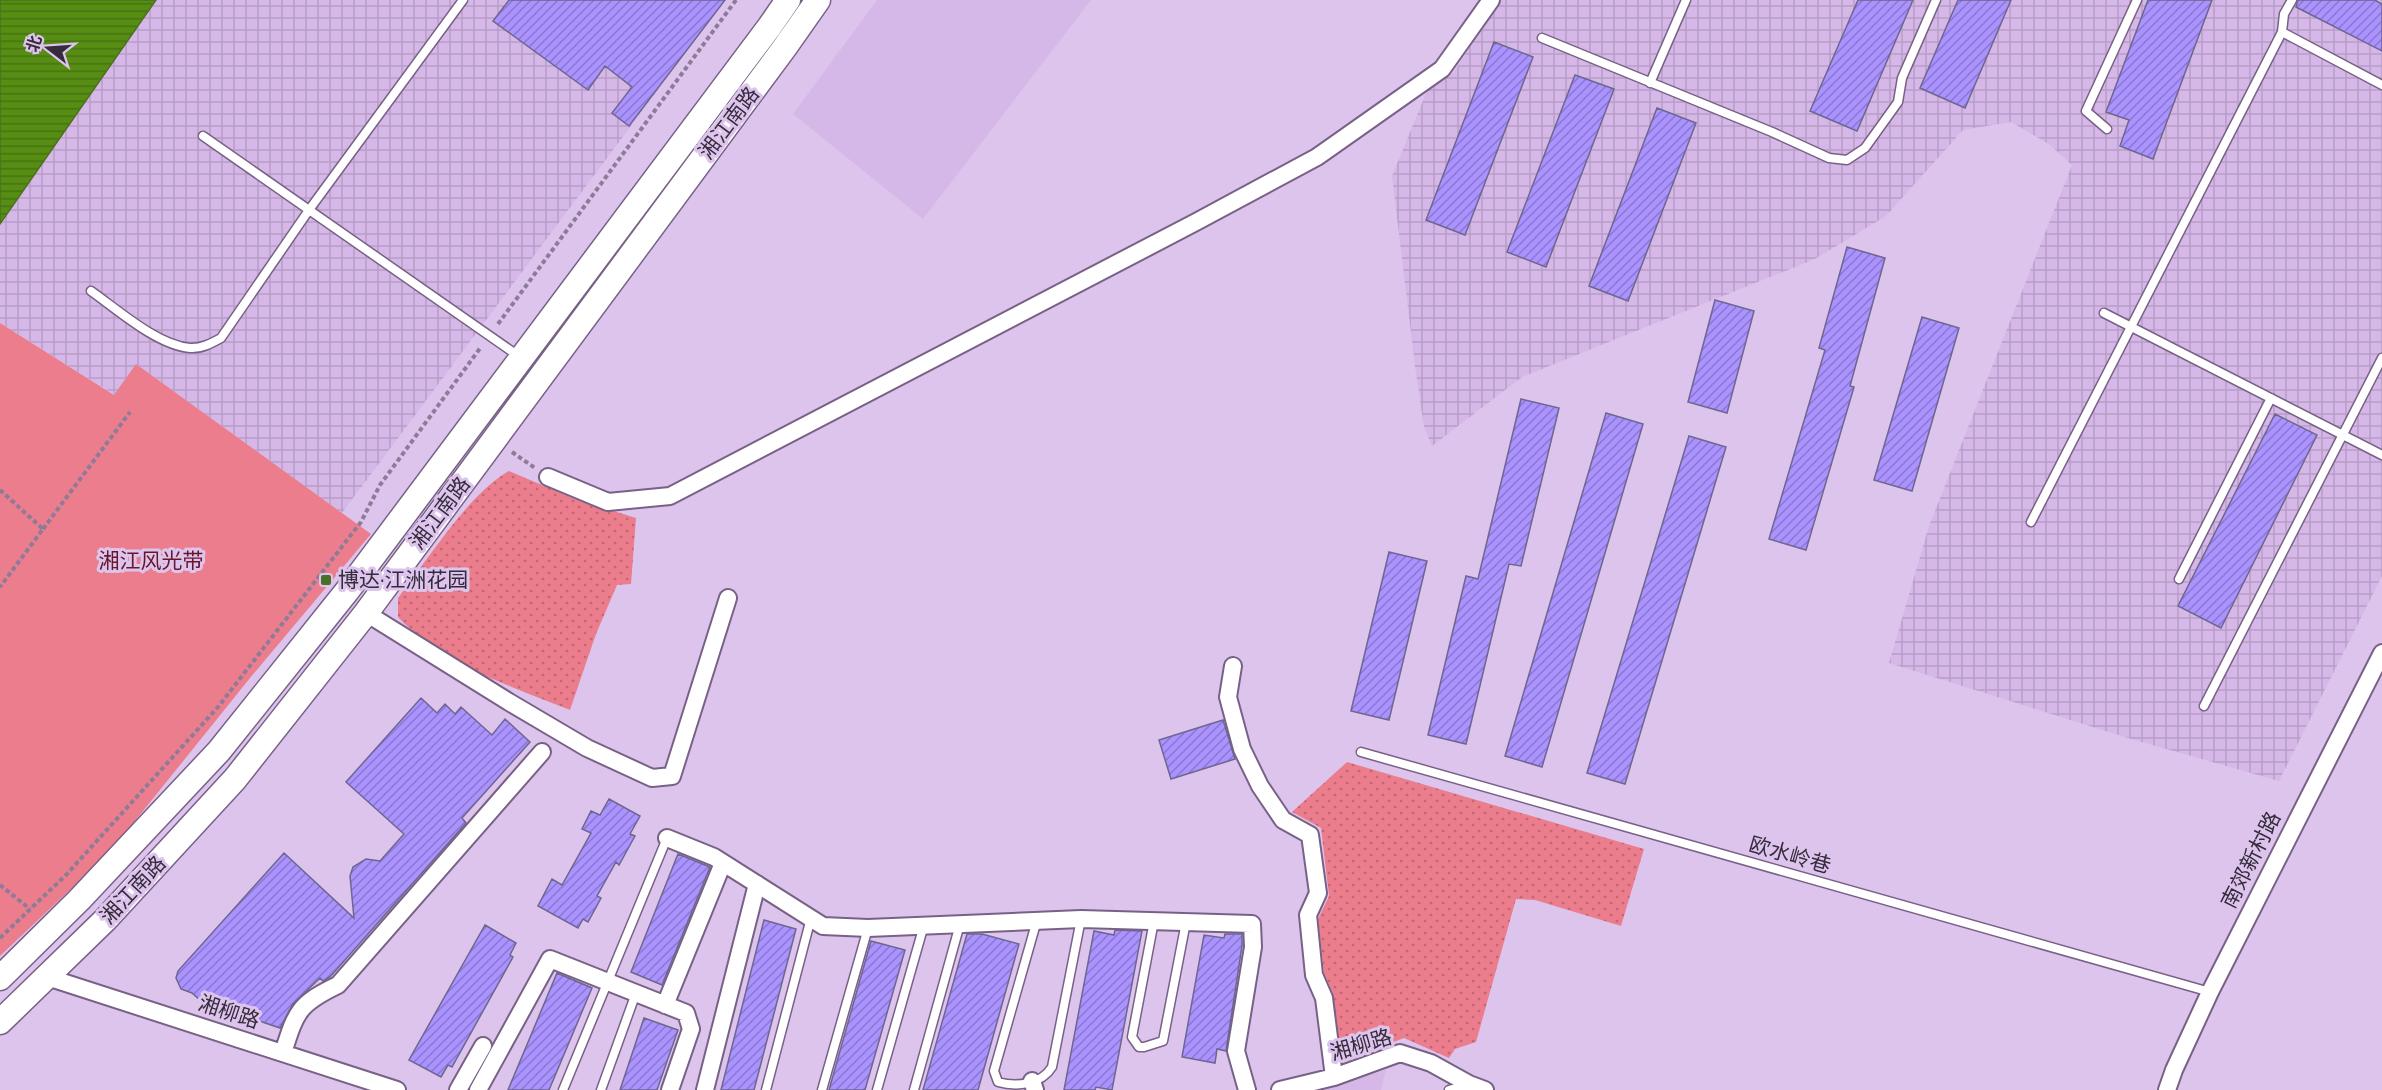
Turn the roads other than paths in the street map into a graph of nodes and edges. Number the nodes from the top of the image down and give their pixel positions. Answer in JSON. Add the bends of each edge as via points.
{"nodes":[{"id":1,"x":463,"y":0,"type":"edge"},
{"id":2,"x":788,"y":0,"type":"edge"},
{"id":3,"x":818,"y":0,"type":"edge"},
{"id":4,"x":1491,"y":0,"type":"edge"},
{"id":5,"x":1686,"y":0,"type":"edge"},
{"id":6,"x":1936,"y":0,"type":"edge"},
{"id":7,"x":2137,"y":0,"type":"edge"},
{"id":8,"x":2292,"y":0,"type":"edge"},
{"id":9,"x":2282,"y":32,"type":"junction"},
{"id":10,"x":1542,"y":38,"type":"dead end"},
{"id":11,"x":1650,"y":83,"type":"junction"},
{"id":12,"x":2382,"y":85,"type":"edge"},
{"id":13,"x":2107,"y":129,"type":"dead end"},
{"id":14,"x":203,"y":136,"type":"dead end"},
{"id":15,"x":309,"y":210,"type":"junction"},
{"id":16,"x":91,"y":291,"type":"dead end"},
{"id":17,"x":2104,"y":313,"type":"dead end"},
{"id":18,"x":2131,"y":327,"type":"junction"},
{"id":19,"x":521,"y":358,"type":"junction"},
{"id":20,"x":2382,"y":358,"type":"edge"},
{"id":21,"x":2271,"y":398,"type":"junction"},
{"id":22,"x":2343,"y":435,"type":"junction"},
{"id":23,"x":2382,"y":455,"type":"edge"},
{"id":24,"x":548,"y":477,"type":"road end"},
{"id":25,"x":2031,"y":522,"type":"dead end"},
{"id":26,"x":2179,"y":579,"type":"dead end"},
{"id":27,"x":728,"y":598,"type":"dead end"},
{"id":28,"x":366,"y":613,"type":"junction"},
{"id":29,"x":2382,"y":653,"type":"edge"},
{"id":30,"x":1233,"y":666,"type":"dead end"},
{"id":31,"x":2204,"y":706,"type":"dead end"},
{"id":32,"x":542,"y":752,"type":"dead end"},
{"id":33,"x":1361,"y":752,"type":"dead end"},
{"id":34,"x":667,"y":838,"type":"joint"},
{"id":35,"x":723,"y":862,"type":"junction"},
{"id":36,"x":757,"y":884,"type":"junction"},
{"id":37,"x":811,"y":918,"type":"junction"},
{"id":38,"x":1081,"y":919,"type":"junction"},
{"id":39,"x":1037,"y":920,"type":"junction"},
{"id":40,"x":1154,"y":921,"type":"junction"},
{"id":41,"x":1186,"y":922,"type":"junction"},
{"id":42,"x":960,"y":924,"type":"junction"},
{"id":43,"x":924,"y":925,"type":"junction"},
{"id":44,"x":868,"y":928,"type":"junction"},
{"id":45,"x":48,"y":977,"type":"junction"},
{"id":46,"x":0,"y":978,"type":"edge"},
{"id":47,"x":607,"y":982,"type":"junction"},
{"id":48,"x":2210,"y":992,"type":"junction"},
{"id":49,"x":636,"y":993,"type":"junction"},
{"id":50,"x":665,"y":1005,"type":"junction"},
{"id":51,"x":0,"y":1022,"type":"edge"},
{"id":52,"x":483,"y":1046,"type":"dead end"},
{"id":53,"x":283,"y":1053,"type":"junction"},
{"id":54,"x":472,"y":1065,"type":"junction"},
{"id":55,"x":487,"y":1074,"type":"junction"},
{"id":56,"x":1334,"y":1077,"type":"junction"},
{"id":57,"x":1034,"y":1085,"type":"edge"},
{"id":58,"x":1477,"y":1087,"type":"edge"},
{"id":59,"x":397,"y":1090,"type":"edge"},
{"id":60,"x":458,"y":1090,"type":"edge"},
{"id":61,"x":478,"y":1090,"type":"edge"},
{"id":62,"x":563,"y":1090,"type":"edge"},
{"id":63,"x":601,"y":1090,"type":"edge"},
{"id":64,"x":670,"y":1090,"type":"edge"},
{"id":65,"x":705,"y":1090,"type":"edge"},
{"id":66,"x":766,"y":1090,"type":"edge"},
{"id":67,"x":822,"y":1090,"type":"edge"},
{"id":68,"x":877,"y":1090,"type":"edge"},
{"id":69,"x":914,"y":1090,"type":"edge"},
{"id":70,"x":1247,"y":1090,"type":"edge"},
{"id":71,"x":1280,"y":1090,"type":"edge"},
{"id":72,"x":1449,"y":1090,"type":"edge"},
{"id":73,"x":2167,"y":1090,"type":"edge"}],
"edges":[{"from":1,"to":15,"type":"lane"},
{"from":2,"to":19,"type":"main road","name":"湘江南路"},
{"from":3,"to":28,"type":"main road","name":"湘江南路"},
{"from":4,"to":24,"type":"street","via":[[1442,69],[1317,157],[670,496],[608,502]]},
{"from":5,"to":11,"type":"lane"},
{"from":6,"to":11,"type":"lane","via":[[1902,78],[1898,102],[1865,148],[1847,160],[1829,158]]},
{"from":7,"to":13,"type":"lane","via":[[2086,111]]},
{"from":8,"to":9,"type":"lane","via":[[2284,14]]},
{"from":9,"to":12,"type":"lane"},
{"from":9,"to":18,"type":"lane"},
{"from":10,"to":11,"type":"lane"},
{"from":14,"to":15,"type":"lane"},
{"from":15,"to":16,"type":"lane","via":[[221,338],[210,344],[192,348],[171,344]]},
{"from":15,"to":19,"type":"lane"},
{"from":17,"to":18,"type":"lane"},
{"from":18,"to":21,"type":"lane"},
{"from":18,"to":25,"type":"lane"},
{"from":19,"to":46,"type":"main road","name":"湘江南路","via":[[347,591],[219,751]]},
{"from":20,"to":22,"type":"lane"},
{"from":21,"to":22,"type":"lane"},
{"from":21,"to":26,"type":"lane"},
{"from":22,"to":23,"type":"lane"},
{"from":22,"to":31,"type":"lane"},
{"from":27,"to":28,"type":"street","via":[[672,776],[652,778],[587,748]]},
{"from":28,"to":45,"type":"main road","name":"湘江南路","via":[[235,779]]},
{"from":29,"to":48,"type":"street","name":"南郊新村路"},
{"from":30,"to":56,"type":"street","via":[[1228,697],[1242,749],[1283,820],[1310,835],[1318,893],[1308,915],[1314,975],[1324,998]]},
{"from":32,"to":53,"type":"street","via":[[338,985],[313,997],[295,1017]]},
{"from":33,"to":48,"type":"lane","name":"欧水岭巷"},
{"from":34,"to":35,"type":"street"},
{"from":34,"to":47,"type":"lane"},
{"from":35,"to":36,"type":"street"},
{"from":35,"to":50,"type":"street"},
{"from":36,"to":37,"type":"street"},
{"from":36,"to":65,"type":"street"},
{"from":37,"to":44,"type":"street","via":[[823,926]]},
{"from":37,"to":66,"type":"lane"},
{"from":38,"to":39,"type":"street"},
{"from":38,"to":40,"type":"street"},
{"from":38,"to":57,"type":"lane","via":[[1052,1067]]},
{"from":39,"to":42,"type":"street"},
{"from":39,"to":57,"type":"lane","via":[[994,1071],[998,1082]]},
{"from":40,"to":41,"type":"street"},
{"from":40,"to":41,"type":"lane","via":[[1132,1037],[1138,1047],[1163,1041]]},
{"from":41,"to":70,"type":"street","via":[[1252,924],[1253,947],[1236,1051]]},
{"from":42,"to":43,"type":"street"},
{"from":42,"to":69,"type":"lane"},
{"from":43,"to":44,"type":"street"},
{"from":43,"to":68,"type":"lane"},
{"from":44,"to":67,"type":"lane"},
{"from":45,"to":51,"type":"main road","name":"湘江南路"},
{"from":45,"to":53,"type":"street","name":"湘柳路"},
{"from":47,"to":49,"type":"street"},
{"from":47,"to":55,"type":"street","via":[[550,959]]},
{"from":47,"to":62,"type":"lane"},
{"from":48,"to":73,"type":"street","name":"南郊新村路"},
{"from":49,"to":50,"type":"street"},
{"from":49,"to":63,"type":"lane"},
{"from":50,"to":64,"type":"street","via":[[686,1013],[691,1029]]},
{"from":52,"to":54,"type":"street"},
{"from":53,"to":59,"type":"street","name":"湘柳路"},
{"from":54,"to":55,"type":"street"},
{"from":54,"to":60,"type":"street"},
{"from":55,"to":61,"type":"street"},
{"from":56,"to":58,"type":"street","name":"湘柳路","via":[[1401,1053],[1431,1063]]},
{"from":56,"to":71,"type":"street","name":"湘柳路"},
{"from":58,"to":72,"type":"lane"}]}
